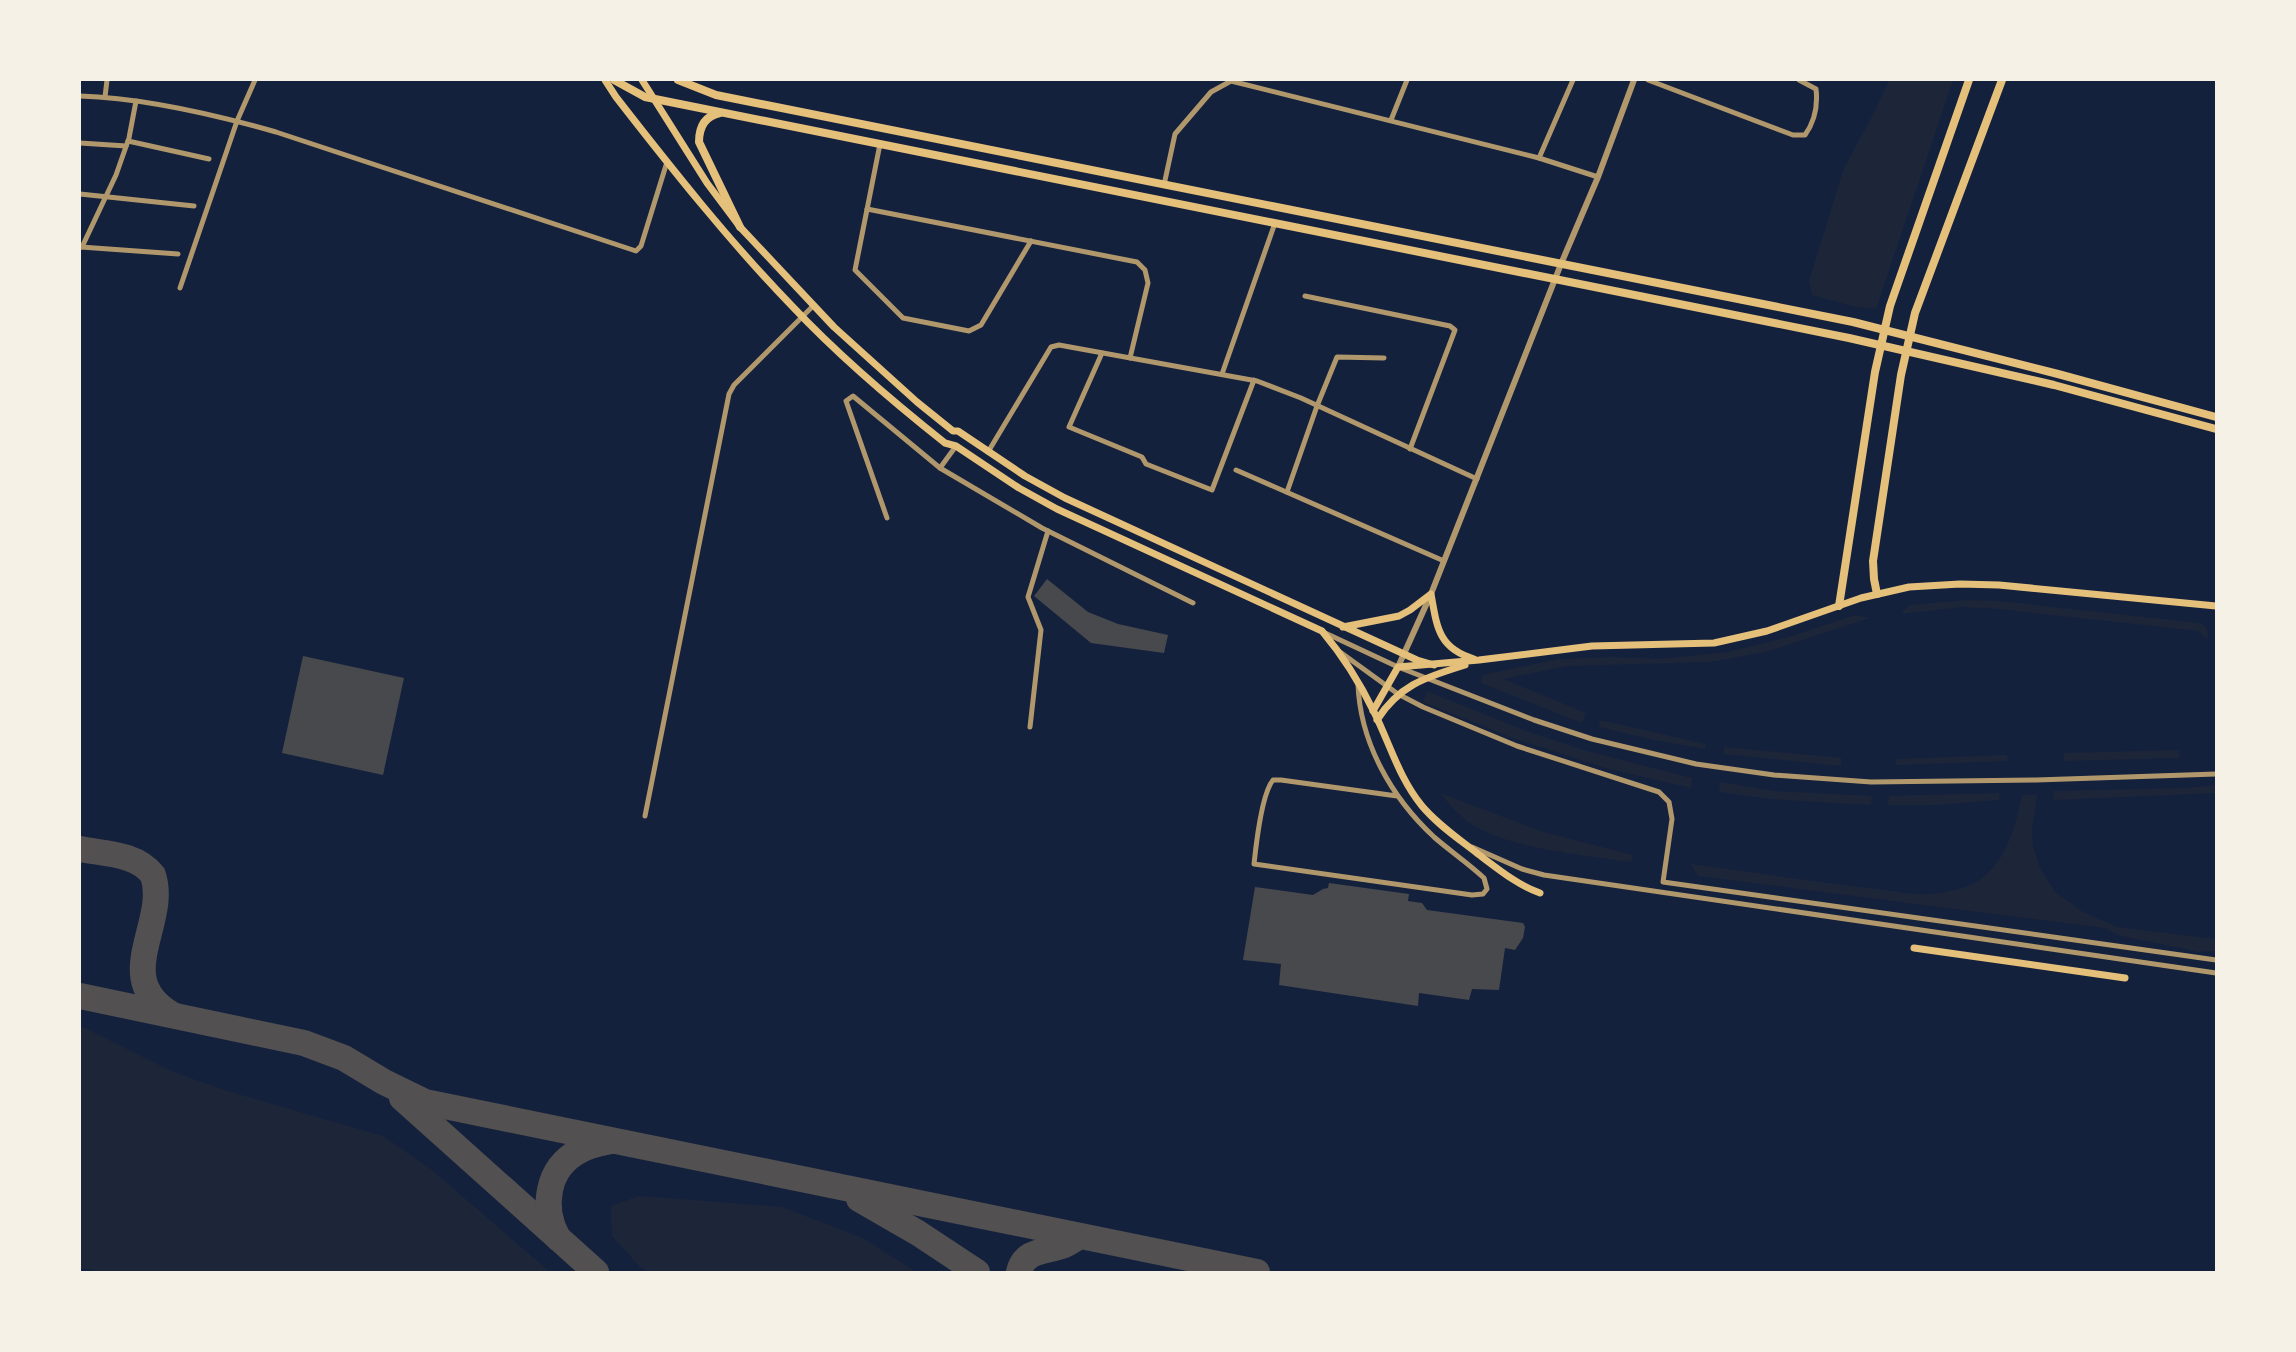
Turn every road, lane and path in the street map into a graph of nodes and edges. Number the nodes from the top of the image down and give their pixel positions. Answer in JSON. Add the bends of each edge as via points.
{"nodes":[{"id":1,"x":107,"y":80,"type":"edge"},
{"id":2,"x":255,"y":80,"type":"edge"},
{"id":3,"x":605,"y":80,"type":"edge"},
{"id":4,"x":614,"y":80,"type":"edge"},
{"id":5,"x":642,"y":80,"type":"edge"},
{"id":6,"x":678,"y":80,"type":"edge"},
{"id":7,"x":1407,"y":80,"type":"edge"},
{"id":8,"x":1573,"y":80,"type":"edge"},
{"id":9,"x":1634,"y":80,"type":"edge"},
{"id":10,"x":1648,"y":80,"type":"edge"},
{"id":11,"x":1798,"y":80,"type":"edge"},
{"id":12,"x":1969,"y":80,"type":"edge"},
{"id":13,"x":2002,"y":80,"type":"edge"},
{"id":14,"x":692,"y":82,"type":"edge"},
{"id":15,"x":80,"y":96,"type":"edge"},
{"id":16,"x":105,"y":97,"type":"junction"},
{"id":17,"x":654,"y":99,"type":"junction"},
{"id":18,"x":136,"y":101,"type":"junction"},
{"id":19,"x":724,"y":113,"type":"junction"},
{"id":20,"x":1391,"y":120,"type":"junction"},
{"id":21,"x":237,"y":121,"type":"junction"},
{"id":22,"x":80,"y":143,"type":"edge"},
{"id":23,"x":127,"y":144,"type":"junction"},
{"id":24,"x":879,"y":144,"type":"junction"},
{"id":25,"x":1539,"y":158,"type":"junction"},
{"id":26,"x":209,"y":159,"type":"dead end"},
{"id":27,"x":667,"y":162,"type":"junction"},
{"id":28,"x":1598,"y":177,"type":"junction"},
{"id":29,"x":1164,"y":185,"type":"junction"},
{"id":30,"x":80,"y":194,"type":"edge"},
{"id":31,"x":106,"y":196,"type":"junction"},
{"id":32,"x":194,"y":206,"type":"dead end"},
{"id":33,"x":867,"y":209,"type":"junction"},
{"id":34,"x":1275,"y":223,"type":"junction"},
{"id":35,"x":740,"y":227,"type":"junction"},
{"id":36,"x":1031,"y":241,"type":"junction"},
{"id":37,"x":81,"y":247,"type":"edge"},
{"id":38,"x":178,"y":254,"type":"dead end"},
{"id":39,"x":1561,"y":264,"type":"junction"},
{"id":40,"x":1555,"y":279,"type":"junction"},
{"id":41,"x":180,"y":288,"type":"dead end"},
{"id":42,"x":1305,"y":296,"type":"dead end"},
{"id":43,"x":813,"y":306,"type":"junction"},
{"id":44,"x":802,"y":317,"type":"junction"},
{"id":45,"x":1884,"y":330,"type":"junction"},
{"id":46,"x":1910,"y":337,"type":"junction"},
{"id":47,"x":1881,"y":345,"type":"junction"},
{"id":48,"x":1907,"y":351,"type":"junction"},
{"id":49,"x":1102,"y":353,"type":"junction"},
{"id":50,"x":1130,"y":358,"type":"junction"},
{"id":51,"x":1384,"y":358,"type":"dead end"},
{"id":52,"x":1222,"y":374,"type":"junction"},
{"id":53,"x":1254,"y":380,"type":"junction"},
{"id":54,"x":1317,"y":406,"type":"junction"},
{"id":55,"x":2217,"y":417,"type":"edge"},
{"id":56,"x":2217,"y":429,"type":"edge"},
{"id":57,"x":956,"y":447,"type":"junction"},
{"id":58,"x":1410,"y":449,"type":"junction"},
{"id":59,"x":988,"y":452,"type":"junction"},
{"id":60,"x":940,"y":468,"type":"junction"},
{"id":61,"x":1236,"y":470,"type":"dead end"},
{"id":62,"x":1477,"y":479,"type":"junction"},
{"id":63,"x":1287,"y":492,"type":"junction"},
{"id":64,"x":887,"y":518,"type":"dead end"},
{"id":65,"x":1048,"y":531,"type":"junction"},
{"id":66,"x":1444,"y":561,"type":"junction"},
{"id":67,"x":1431,"y":594,"type":"junction"},
{"id":68,"x":1877,"y":594,"type":"junction"},
{"id":69,"x":1193,"y":603,"type":"dead end"},
{"id":70,"x":1839,"y":606,"type":"junction"},
{"id":71,"x":2217,"y":606,"type":"edge"},
{"id":72,"x":1343,"y":627,"type":"junction"},
{"id":73,"x":1322,"y":632,"type":"junction"},
{"id":74,"x":1339,"y":651,"type":"junction"},
{"id":75,"x":1404,"y":654,"type":"junction"},
{"id":76,"x":1479,"y":660,"type":"junction"},
{"id":77,"x":1434,"y":664,"type":"junction"},
{"id":78,"x":1398,"y":667,"type":"junction"},
{"id":79,"x":1427,"y":678,"type":"junction"},
{"id":80,"x":1358,"y":684,"type":"junction"},
{"id":81,"x":1388,"y":687,"type":"junction"},
{"id":82,"x":1398,"y":694,"type":"junction"},
{"id":83,"x":1374,"y":711,"type":"junction"},
{"id":84,"x":1377,"y":720,"type":"junction"},
{"id":85,"x":1030,"y":727,"type":"dead end"},
{"id":86,"x":2217,"y":774,"type":"edge"},
{"id":87,"x":1397,"y":796,"type":"junction"},
{"id":88,"x":645,"y":816,"type":"dead end"},
{"id":89,"x":1463,"y":842,"type":"junction"},
{"id":90,"x":1540,"y":893,"type":"dead end"},
{"id":91,"x":1914,"y":948,"type":"dead end"},
{"id":92,"x":2217,"y":960,"type":"edge"},
{"id":93,"x":2217,"y":973,"type":"edge"},
{"id":94,"x":2126,"y":978,"type":"dead end"}],
"edges":[{"from":1,"to":16,"type":"street"},
{"from":2,"to":21,"type":"street"},
{"from":3,"to":27,"type":"main road"},
{"from":4,"to":17,"type":"highway"},
{"from":5,"to":17,"type":"main road"},
{"from":6,"to":14,"type":"highway"},
{"from":7,"to":20,"type":"street"},
{"from":8,"to":25,"type":"street"},
{"from":9,"to":28,"type":"street"},
{"from":10,"to":11,"type":"street","via":[[1793,135],[1805,135],[1812,126],[1816,89]]},
{"from":12,"to":45,"type":"highway"},
{"from":13,"to":46,"type":"highway","via":[[1915,313]]},
{"from":14,"to":29,"type":"highway","via":[[716,95]]},
{"from":15,"to":16,"type":"street"},
{"from":16,"to":18,"type":"street"},
{"from":17,"to":19,"type":"highway"},
{"from":17,"to":35,"type":"main road"},
{"from":18,"to":21,"type":"street"},
{"from":18,"to":23,"type":"street"},
{"from":19,"to":24,"type":"highway"},
{"from":19,"to":35,"type":"highway","via":[[716,113],[705,121],[699,142]]},
{"from":20,"to":25,"type":"street"},
{"from":20,"to":29,"type":"street","via":[[1231,81],[1211,92],[1175,134]]},
{"from":21,"to":27,"type":"street","via":[[636,251],[641,246]]},
{"from":21,"to":41,"type":"street"},
{"from":22,"to":23,"type":"street"},
{"from":23,"to":26,"type":"street"},
{"from":23,"to":31,"type":"street"},
{"from":24,"to":33,"type":"street"},
{"from":24,"to":34,"type":"highway"},
{"from":25,"to":28,"type":"street"},
{"from":27,"to":44,"type":"main road"},
{"from":28,"to":39,"type":"street"},
{"from":29,"to":39,"type":"highway"},
{"from":30,"to":31,"type":"street"},
{"from":31,"to":32,"type":"street"},
{"from":31,"to":37,"type":"street"},
{"from":33,"to":36,"type":"street"},
{"from":33,"to":36,"type":"street","via":[[855,270],[903,318],[969,331],[981,325]]},
{"from":34,"to":40,"type":"highway"},
{"from":34,"to":52,"type":"street"},
{"from":35,"to":43,"type":"main road"},
{"from":36,"to":50,"type":"street","via":[[1137,262],[1145,270],[1147,295]]},
{"from":37,"to":38,"type":"street"},
{"from":39,"to":40,"type":"street"},
{"from":39,"to":45,"type":"highway"},
{"from":40,"to":47,"type":"highway"},
{"from":40,"to":62,"type":"street"},
{"from":42,"to":58,"type":"street","via":[[1455,330]]},
{"from":43,"to":44,"type":"street"},
{"from":43,"to":59,"type":"main road","via":[[916,402]]},
{"from":44,"to":57,"type":"main road","via":[[905,412]]},
{"from":44,"to":88,"type":"street","via":[[729,394]]},
{"from":45,"to":46,"type":"highway"},
{"from":45,"to":47,"type":"highway"},
{"from":46,"to":48,"type":"highway"},
{"from":46,"to":55,"type":"highway"},
{"from":47,"to":48,"type":"highway"},
{"from":47,"to":70,"type":"highway"},
{"from":48,"to":56,"type":"highway"},
{"from":48,"to":68,"type":"highway","via":[[1873,561]]},
{"from":49,"to":50,"type":"street"},
{"from":49,"to":53,"type":"street","via":[[1069,427],[1212,490]]},
{"from":49,"to":59,"type":"street","via":[[1052,347]]},
{"from":50,"to":52,"type":"street"},
{"from":51,"to":54,"type":"street","via":[[1337,357]]},
{"from":52,"to":53,"type":"street"},
{"from":53,"to":54,"type":"street"},
{"from":54,"to":58,"type":"street"},
{"from":54,"to":63,"type":"street"},
{"from":57,"to":60,"type":"street"},
{"from":57,"to":73,"type":"main road","via":[[1065,513]]},
{"from":58,"to":62,"type":"street"},
{"from":59,"to":72,"type":"main road","via":[[1103,516]]},
{"from":60,"to":64,"type":"street","via":[[853,396],[846,401]]},
{"from":60,"to":65,"type":"street"},
{"from":61,"to":63,"type":"street"},
{"from":62,"to":66,"type":"street"},
{"from":63,"to":66,"type":"street"},
{"from":65,"to":69,"type":"street"},
{"from":65,"to":85,"type":"street","via":[[1028,597],[1041,630]]},
{"from":66,"to":67,"type":"street"},
{"from":67,"to":72,"type":"main road","via":[[1399,616]]},
{"from":67,"to":75,"type":"street"},
{"from":67,"to":76,"type":"main road","via":[[1442,638],[1451,649]]},
{"from":68,"to":70,"type":"main road"},
{"from":68,"to":71,"type":"main road","via":[[1909,587],[1999,585]]},
{"from":70,"to":76,"type":"main road","via":[[1714,644],[1592,646]]},
{"from":72,"to":75,"type":"main road"},
{"from":73,"to":74,"type":"main road"},
{"from":73,"to":78,"type":"street"},
{"from":74,"to":80,"type":"main road"},
{"from":74,"to":81,"type":"street"},
{"from":75,"to":77,"type":"main road"},
{"from":75,"to":78,"type":"street"},
{"from":76,"to":77,"type":"main road"},
{"from":76,"to":79,"type":"main road"},
{"from":77,"to":78,"type":"main road"},
{"from":78,"to":79,"type":"street"},
{"from":78,"to":81,"type":"main road"},
{"from":79,"to":82,"type":"main road"},
{"from":79,"to":86,"type":"street","via":[[1592,739],[1696,764],[1774,775],[1871,782]]},
{"from":80,"to":83,"type":"main road"},
{"from":80,"to":87,"type":"street","via":[[1364,726]]},
{"from":81,"to":82,"type":"street"},
{"from":81,"to":83,"type":"main road"},
{"from":82,"to":84,"type":"main road"},
{"from":82,"to":92,"type":"street","via":[[1517,746],[1659,792],[1670,802],[1672,819],[1663,882]]},
{"from":83,"to":84,"type":"main road"},
{"from":84,"to":89,"type":"main road","via":[[1398,769],[1423,807]]},
{"from":87,"to":87,"type":"street","via":[[1420,823],[1484,878],[1487,889],[1483,894],[1254,864],[1268,787],[1273,780]]},
{"from":89,"to":90,"type":"main road","via":[[1510,877]]},
{"from":89,"to":93,"type":"street","via":[[1544,875]]},
{"from":91,"to":94,"type":"main road"}]}
